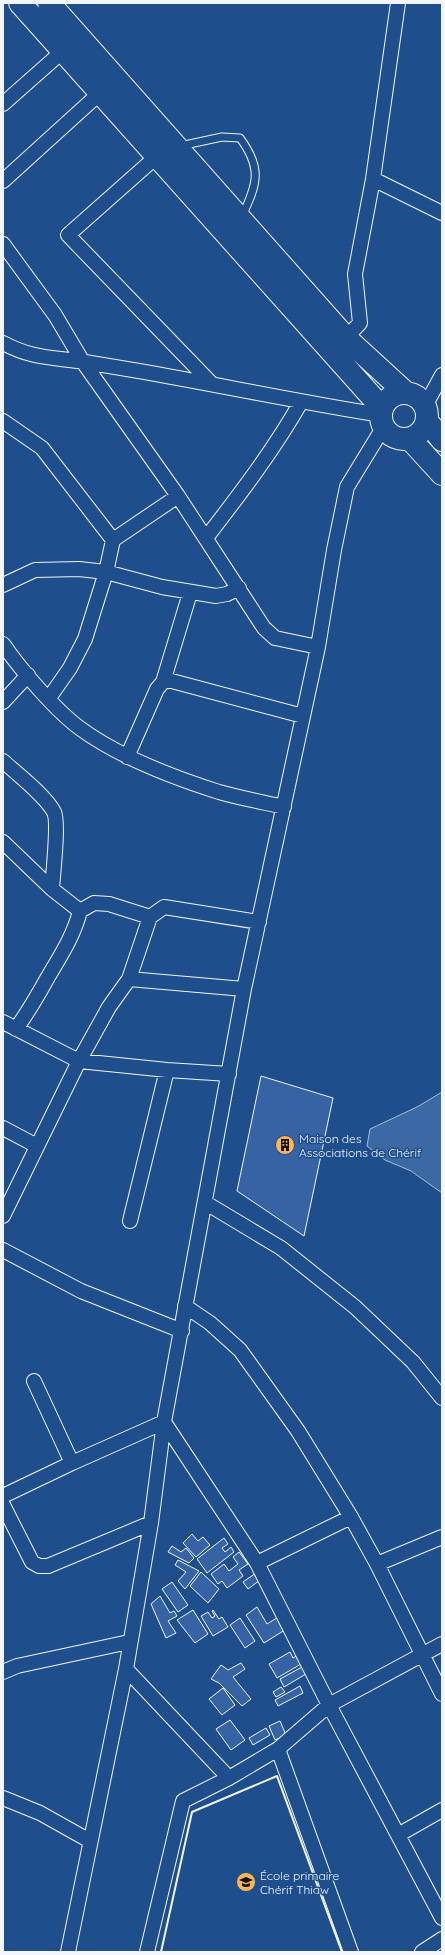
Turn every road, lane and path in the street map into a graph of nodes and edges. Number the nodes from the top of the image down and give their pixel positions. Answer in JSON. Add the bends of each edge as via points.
{"nodes":[{"id":1,"x":20,"y":3,"type":"edge"},
{"id":2,"x":48,"y":3,"type":"edge"},
{"id":3,"x":398,"y":3,"type":"edge"},
{"id":4,"x":63,"y":51,"type":"junction"},
{"id":5,"x":100,"y":93,"type":"junction"},
{"id":6,"x":3,"y":104,"type":"edge"},
{"id":7,"x":176,"y":147,"type":"junction"},
{"id":8,"x":156,"y":157,"type":"junction"},
{"id":9,"x":373,"y":179,"type":"junction"},
{"id":10,"x":3,"y":182,"type":"edge"},
{"id":11,"x":442,"y":213,"type":"edge"},
{"id":12,"x":240,"y":219,"type":"junction"},
{"id":13,"x":3,"y":244,"type":"edge"},
{"id":14,"x":346,"y":338,"type":"junction"},
{"id":15,"x":3,"y":342,"type":"edge"},
{"id":16,"x":83,"y":362,"type":"junction"},
{"id":17,"x":442,"y":375,"type":"edge"},
{"id":18,"x":212,"y":384,"type":"junction"},
{"id":19,"x":406,"y":393,"type":"junction"},
{"id":20,"x":300,"y":402,"type":"junction"},
{"id":21,"x":426,"y":413,"type":"junction"},
{"id":22,"x":382,"y":417,"type":"junction"},
{"id":23,"x":3,"y":421,"type":"edge"},
{"id":24,"x":410,"y":439,"type":"junction"},
{"id":25,"x":442,"y":440,"type":"edge"},
{"id":26,"x":442,"y":474,"type":"edge"},
{"id":27,"x":178,"y":496,"type":"junction"},
{"id":28,"x":206,"y":538,"type":"junction"},
{"id":29,"x":113,"y":540,"type":"junction"},
{"id":30,"x":106,"y":572,"type":"junction"},
{"id":31,"x":3,"y":585,"type":"edge"},
{"id":32,"x":238,"y":588,"type":"junction"},
{"id":33,"x":190,"y":593,"type":"junction"},
{"id":34,"x":3,"y":644,"type":"edge"},
{"id":35,"x":318,"y":647,"type":"junction"},
{"id":36,"x":28,"y":675,"type":"junction"},
{"id":37,"x":163,"y":682,"type":"junction"},
{"id":38,"x":49,"y":698,"type":"junction"},
{"id":39,"x":3,"y":702,"type":"edge"},
{"id":40,"x":303,"y":716,"type":"junction"},
{"id":41,"x":127,"y":756,"type":"junction"},
{"id":42,"x":3,"y":761,"type":"edge"},
{"id":43,"x":284,"y":807,"type":"junction"},
{"id":44,"x":3,"y":842,"type":"edge"},
{"id":45,"x":52,"y":889,"type":"junction"},
{"id":46,"x":80,"y":911,"type":"junction"},
{"id":47,"x":150,"y":917,"type":"junction"},
{"id":48,"x":258,"y":922,"type":"junction"},
{"id":49,"x":129,"y":979,"type":"junction"},
{"id":50,"x":244,"y":989,"type":"junction"},
{"id":51,"x":3,"y":1022,"type":"edge"},
{"id":52,"x":16,"y":1029,"type":"junction"},
{"id":53,"x":79,"y":1061,"type":"junction"},
{"id":54,"x":166,"y":1070,"type":"junction"},
{"id":55,"x":229,"y":1074,"type":"junction"},
{"id":56,"x":3,"y":1128,"type":"edge"},
{"id":57,"x":37,"y":1146,"type":"junction"},
{"id":58,"x":206,"y":1202,"type":"junction"},
{"id":59,"x":3,"y":1216,"type":"edge"},
{"id":60,"x":130,"y":1221,"type":"dead end"},
{"id":61,"x":3,"y":1250,"type":"edge"},
{"id":62,"x":185,"y":1306,"type":"junction"},
{"id":63,"x":182,"y":1331,"type":"junction"},
{"id":64,"x":34,"y":1381,"type":"dead end"},
{"id":65,"x":442,"y":1398,"type":"edge"},
{"id":66,"x":164,"y":1422,"type":"junction"},
{"id":67,"x":72,"y":1463,"type":"junction"},
{"id":68,"x":3,"y":1496,"type":"edge"},
{"id":69,"x":3,"y":1505,"type":"edge"},
{"id":70,"x":351,"y":1517,"type":"junction"},
{"id":71,"x":151,"y":1523,"type":"junction"},
{"id":72,"x":442,"y":1537,"type":"edge"},
{"id":73,"x":257,"y":1563,"type":"junction"},
{"id":74,"x":377,"y":1564,"type":"junction"},
{"id":75,"x":129,"y":1642,"type":"junction"},
{"id":76,"x":442,"y":1644,"type":"edge"},
{"id":77,"x":422,"y":1656,"type":"junction"},
{"id":78,"x":126,"y":1669,"type":"junction"},
{"id":79,"x":3,"y":1672,"type":"edge"},
{"id":80,"x":442,"y":1694,"type":"edge"},
{"id":81,"x":329,"y":1705,"type":"junction"},
{"id":82,"x":278,"y":1750,"type":"junction"},
{"id":83,"x":229,"y":1778,"type":"junction"},
{"id":84,"x":3,"y":1798,"type":"edge"},
{"id":85,"x":442,"y":1810,"type":"edge"},
{"id":86,"x":398,"y":1835,"type":"junction"},
{"id":87,"x":90,"y":1841,"type":"junction"},
{"id":88,"x":442,"y":1918,"type":"edge"},
{"id":89,"x":442,"y":1939,"type":"edge"},
{"id":90,"x":68,"y":1952,"type":"edge"},
{"id":91,"x":147,"y":1952,"type":"edge"},
{"id":92,"x":351,"y":1952,"type":"edge"},
{"id":93,"x":422,"y":1952,"type":"edge"}],
"edges":[{"from":1,"to":4,"type":"main road"},
{"from":2,"to":7,"type":"main road"},
{"from":3,"to":9,"type":"street"},
{"from":4,"to":5,"type":"main road"},
{"from":4,"to":6,"type":"street"},
{"from":5,"to":8,"type":"main road"},
{"from":5,"to":10,"type":"street"},
{"from":7,"to":12,"type":"main road"},
{"from":7,"to":12,"type":"lane","via":[[222,137],[240,138],[251,154],[255,172],[254,192]]},
{"from":8,"to":18,"type":"street","via":[[68,235]]},
{"from":8,"to":22,"type":"main road"},
{"from":9,"to":11,"type":"street"},
{"from":9,"to":14,"type":"street","via":[[355,274],[360,323]]},
{"from":12,"to":14,"type":"main road"},
{"from":13,"to":16,"type":"street","via":[[55,315]]},
{"from":14,"to":19,"type":"main road"},
{"from":15,"to":16,"type":"street","via":[[33,356]]},
{"from":16,"to":18,"type":"street"},
{"from":16,"to":27,"type":"street"},
{"from":17,"to":21,"type":"street"},
{"from":18,"to":20,"type":"street"},
{"from":19,"to":21,"type":"main road","via":[[420,400]]},
{"from":19,"to":22,"type":"main road","via":[[388,400]]},
{"from":20,"to":22,"type":"street"},
{"from":20,"to":28,"type":"street","via":[[286,428],[254,475]]},
{"from":21,"to":24,"type":"main road","via":[[421,432]]},
{"from":21,"to":25,"type":"main road"},
{"from":22,"to":24,"type":"main road","via":[[388,434],[395,438]]},
{"from":22,"to":35,"type":"street","via":[[347,487]]},
{"from":23,"to":29,"type":"street","via":[[42,448]]},
{"from":24,"to":26,"type":"main road"},
{"from":27,"to":28,"type":"street"},
{"from":27,"to":29,"type":"street"},
{"from":28,"to":32,"type":"street"},
{"from":29,"to":30,"type":"street"},
{"from":30,"to":31,"type":"street","via":[[42,569]]},
{"from":30,"to":33,"type":"street"},
{"from":30,"to":38,"type":"street","via":[[85,639],[70,668]]},
{"from":32,"to":33,"type":"street","via":[[222,596]]},
{"from":32,"to":35,"type":"street","via":[[274,638]]},
{"from":33,"to":37,"type":"street"},
{"from":34,"to":36,"type":"street"},
{"from":35,"to":40,"type":"street"},
{"from":36,"to":38,"type":"street"},
{"from":36,"to":39,"type":"street"},
{"from":37,"to":40,"type":"street","via":[[172,680]]},
{"from":37,"to":41,"type":"street","via":[[157,689]]},
{"from":38,"to":41,"type":"street","via":[[82,730]]},
{"from":40,"to":43,"type":"street"},
{"from":41,"to":43,"type":"street","via":[[221,792]]},
{"from":42,"to":45,"type":"street","via":[[47,802],[54,812],[57,829]]},
{"from":43,"to":48,"type":"street"},
{"from":44,"to":45,"type":"street"},
{"from":45,"to":46,"type":"street"},
{"from":46,"to":47,"type":"street","via":[[94,903],[109,904]]},
{"from":46,"to":52,"type":"street","via":[[76,928],[61,956]]},
{"from":47,"to":48,"type":"street","via":[[164,907]]},
{"from":47,"to":49,"type":"street"},
{"from":48,"to":50,"type":"street"},
{"from":49,"to":50,"type":"street"},
{"from":49,"to":53,"type":"street","via":[[109,1007]]},
{"from":50,"to":55,"type":"street"},
{"from":51,"to":52,"type":"street"},
{"from":52,"to":53,"type":"street"},
{"from":53,"to":54,"type":"street"},
{"from":53,"to":57,"type":"street"},
{"from":54,"to":55,"type":"street"},
{"from":54,"to":60,"type":"street"},
{"from":55,"to":58,"type":"street"},
{"from":56,"to":57,"type":"street"},
{"from":57,"to":59,"type":"street"},
{"from":58,"to":62,"type":"street"},
{"from":58,"to":65,"type":"street","via":[[281,1248],[355,1307],[413,1362]]},
{"from":61,"to":63,"type":"street","via":[[81,1291]]},
{"from":62,"to":63,"type":"street"},
{"from":62,"to":70,"type":"street","via":[[210,1323],[240,1350],[298,1431]]},
{"from":63,"to":66,"type":"street"},
{"from":64,"to":67,"type":"street"},
{"from":66,"to":67,"type":"street"},
{"from":66,"to":71,"type":"street"},
{"from":66,"to":73,"type":"street"},
{"from":67,"to":68,"type":"street"},
{"from":69,"to":71,"type":"street","via":[[32,1562],[39,1566],[48,1566]]},
{"from":70,"to":73,"type":"street"},
{"from":70,"to":74,"type":"street"},
{"from":71,"to":75,"type":"street"},
{"from":72,"to":74,"type":"street"},
{"from":73,"to":81,"type":"street"},
{"from":74,"to":77,"type":"street"},
{"from":75,"to":78,"type":"street"},
{"from":75,"to":79,"type":"street","via":[[17,1666]]},
{"from":76,"to":77,"type":"street"},
{"from":77,"to":80,"type":"street"},
{"from":77,"to":81,"type":"street"},
{"from":78,"to":83,"type":"street"},
{"from":78,"to":87,"type":"street"},
{"from":81,"to":82,"type":"street"},
{"from":81,"to":86,"type":"street"},
{"from":82,"to":83,"type":"street"},
{"from":82,"to":92,"type":"street"},
{"from":83,"to":91,"type":"street","via":[[183,1801]]},
{"from":84,"to":87,"type":"street","via":[[40,1813]]},
{"from":85,"to":86,"type":"street"},
{"from":86,"to":88,"type":"street"},
{"from":87,"to":90,"type":"street"},
{"from":89,"to":93,"type":"street"}]}
